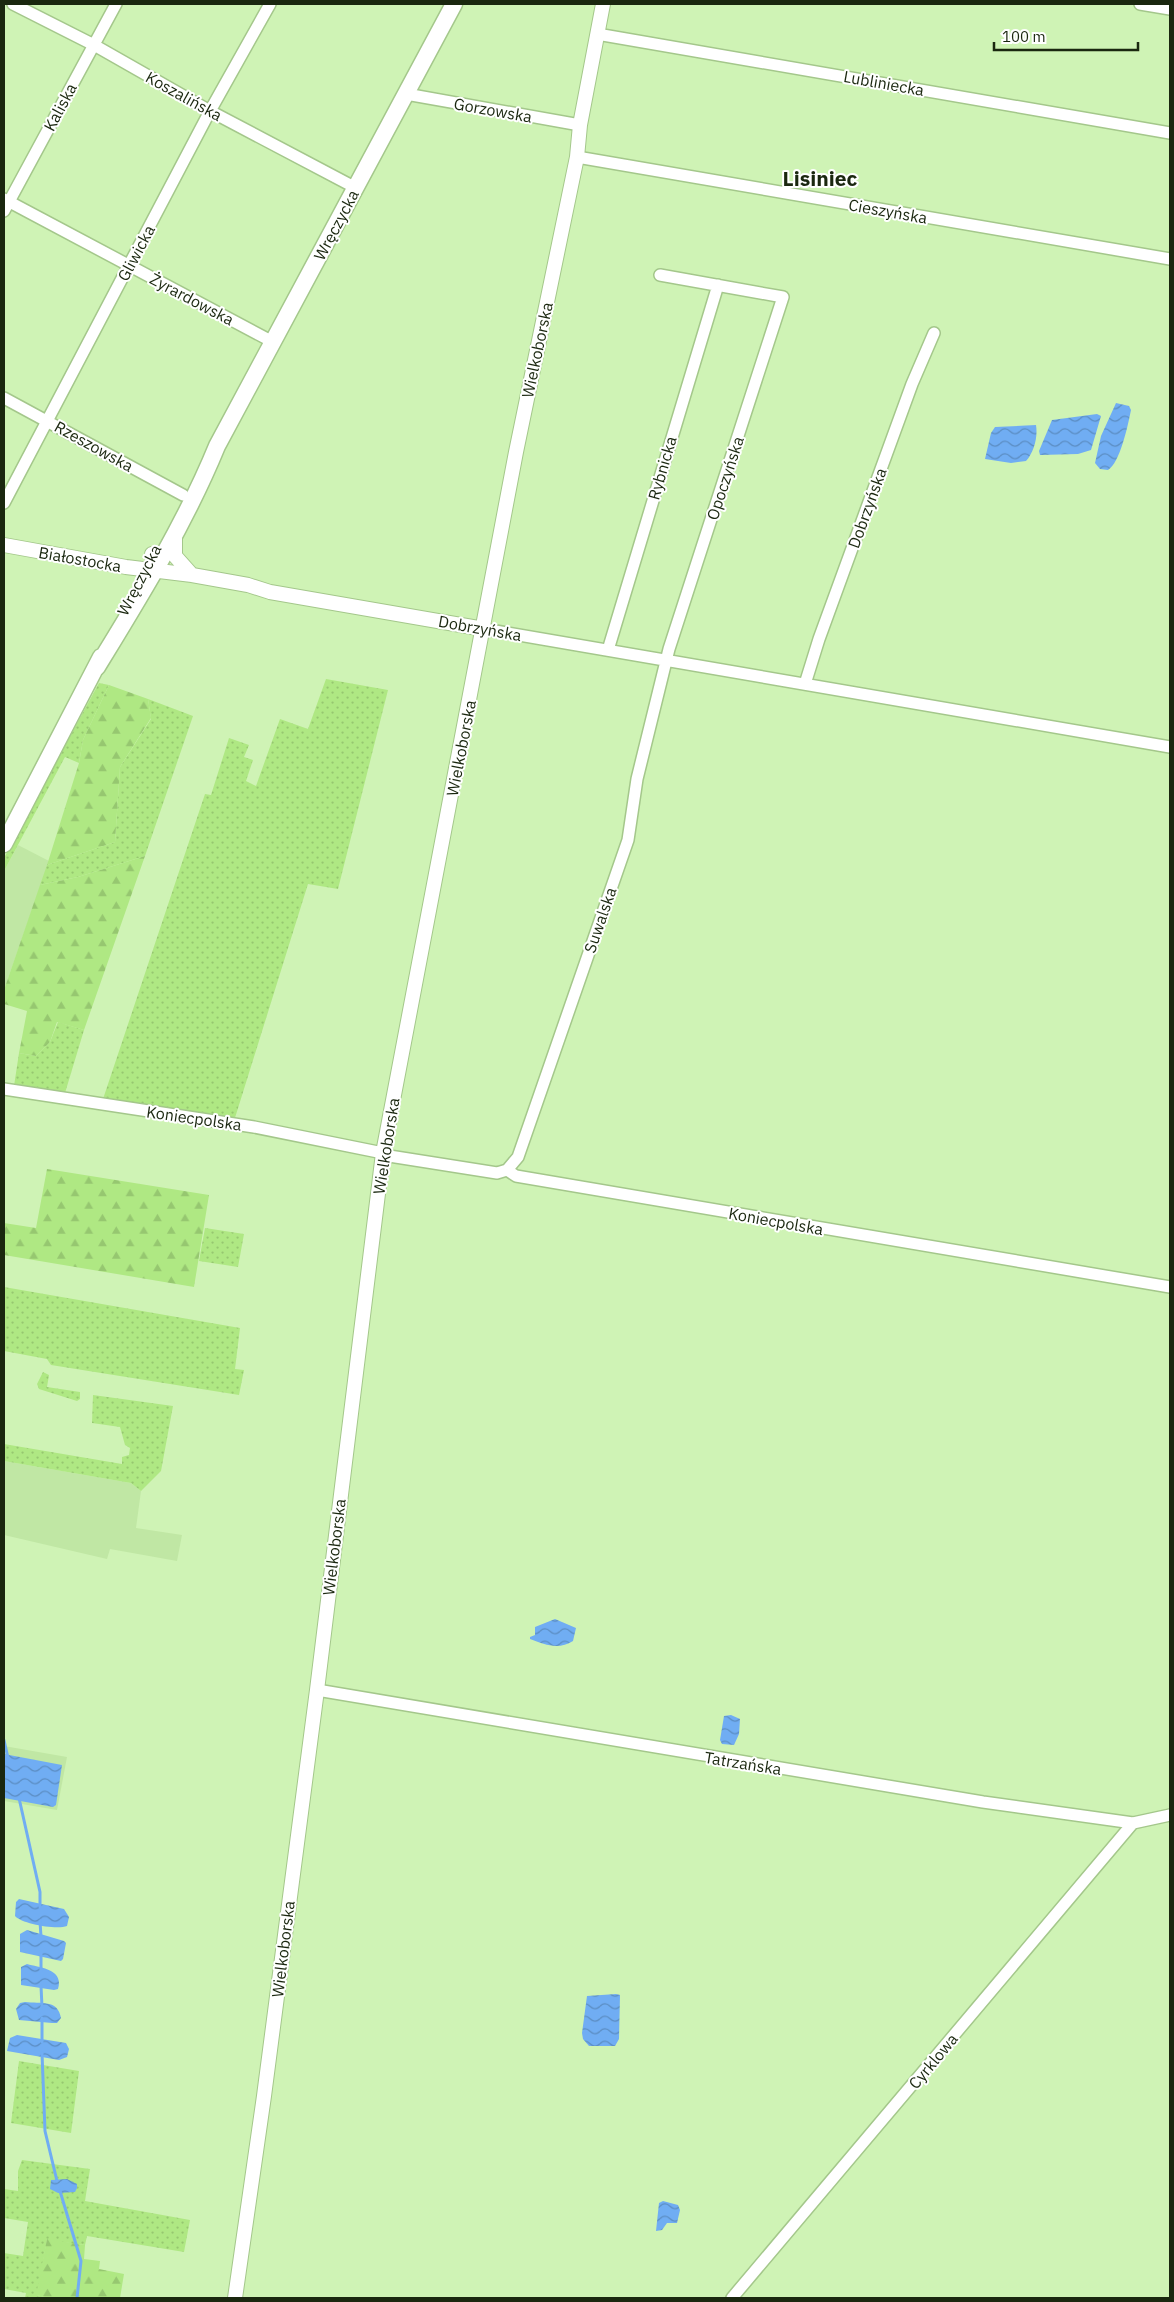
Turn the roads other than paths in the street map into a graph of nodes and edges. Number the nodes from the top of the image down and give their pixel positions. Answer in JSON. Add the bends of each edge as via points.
{"nodes":[{"id":1,"x":13,"y":4,"type":"edge"},
{"id":2,"x":116,"y":4,"type":"edge"},
{"id":3,"x":270,"y":4,"type":"edge"},
{"id":4,"x":454,"y":4,"type":"edge"},
{"id":5,"x":603,"y":4,"type":"edge"},
{"id":6,"x":1140,"y":4,"type":"edge"},
{"id":7,"x":1170,"y":9,"type":"edge"},
{"id":8,"x":597,"y":34,"type":"junction"},
{"id":9,"x":94,"y":45,"type":"junction"},
{"id":10,"x":406,"y":94,"type":"junction"},
{"id":11,"x":210,"y":111,"type":"junction"},
{"id":12,"x":580,"y":125,"type":"junction"},
{"id":13,"x":1170,"y":133,"type":"edge"},
{"id":14,"x":577,"y":157,"type":"junction"},
{"id":15,"x":356,"y":188,"type":"junction"},
{"id":16,"x":5,"y":204,"type":"edge"},
{"id":17,"x":1170,"y":259,"type":"edge"},
{"id":18,"x":130,"y":266,"type":"junction"},
{"id":19,"x":660,"y":275,"type":"dead end"},
{"id":20,"x":718,"y":286,"type":"junction"},
{"id":21,"x":934,"y":333,"type":"dead end"},
{"id":22,"x":273,"y":342,"type":"junction"},
{"id":23,"x":4,"y":398,"type":"edge"},
{"id":24,"x":48,"y":421,"type":"junction"},
{"id":25,"x":217,"y":446,"type":"junction"},
{"id":26,"x":183,"y":495,"type":"junction"},
{"id":27,"x":4,"y":503,"type":"edge"},
{"id":28,"x":175,"y":534,"type":"junction"},
{"id":29,"x":4,"y":545,"type":"edge"},
{"id":30,"x":150,"y":564,"type":"junction"},
{"id":31,"x":192,"y":575,"type":"junction"},
{"id":32,"x":484,"y":629,"type":"junction"},
{"id":33,"x":608,"y":650,"type":"junction"},
{"id":34,"x":667,"y":660,"type":"junction"},
{"id":35,"x":804,"y":684,"type":"junction"},
{"id":36,"x":1170,"y":747,"type":"edge"},
{"id":37,"x":4,"y":844,"type":"edge"},
{"id":38,"x":4,"y":1089,"type":"edge"},
{"id":39,"x":383,"y":1154,"type":"junction"},
{"id":40,"x":507,"y":1170,"type":"junction"},
{"id":41,"x":1170,"y":1287,"type":"edge"},
{"id":42,"x":317,"y":1690,"type":"junction"},
{"id":43,"x":1170,"y":1815,"type":"edge"},
{"id":44,"x":1133,"y":1823,"type":"junction"},
{"id":45,"x":235,"y":2298,"type":"edge"},
{"id":46,"x":732,"y":2298,"type":"edge"}],
"edges":[{"from":1,"to":9,"type":"street","name":"Koszalińska"},
{"from":2,"to":9,"type":"street","name":"Kaliska"},
{"from":3,"to":11,"type":"street","name":"Gliwicka"},
{"from":4,"to":10,"type":"main road","name":"Wręczycka"},
{"from":5,"to":8,"type":"street","name":"Wielkoborska"},
{"from":6,"to":7,"type":"street"},
{"from":8,"to":12,"type":"street","name":"Wielkoborska"},
{"from":8,"to":13,"type":"street","name":"Lubliniecka"},
{"from":9,"to":11,"type":"street","name":"Koszalińska"},
{"from":9,"to":16,"type":"street","name":"Kaliska"},
{"from":10,"to":12,"type":"street","name":"Gorzowska"},
{"from":10,"to":15,"type":"main road","name":"Wręczycka"},
{"from":11,"to":15,"type":"street","name":"Koszalińska"},
{"from":11,"to":18,"type":"street","name":"Gliwicka"},
{"from":12,"to":14,"type":"street","name":"Wielkoborska"},
{"from":14,"to":17,"type":"street","name":"Cieszyńska"},
{"from":14,"to":32,"type":"street","name":"Wielkoborska","via":[[516,452]]},
{"from":15,"to":22,"type":"main road","name":"Wręczycka"},
{"from":16,"to":18,"type":"street","name":"Żyrardowska"},
{"from":18,"to":22,"type":"street","name":"Żyrardowska"},
{"from":18,"to":24,"type":"street","name":"Gliwicka"},
{"from":19,"to":20,"type":"street"},
{"from":20,"to":33,"type":"street","name":"Rybnicka"},
{"from":20,"to":34,"type":"street","name":"Opoczyńska","via":[[783,297]]},
{"from":21,"to":35,"type":"street","name":"Dobrzyńska","via":[[912,384]]},
{"from":22,"to":25,"type":"main road","name":"Wręczycka"},
{"from":23,"to":24,"type":"street","name":"Rzeszowska"},
{"from":24,"to":26,"type":"street","name":"Rzeszowska"},
{"from":24,"to":27,"type":"street","name":"Gliwicka"},
{"from":25,"to":26,"type":"main road","name":"Wręczycka"},
{"from":25,"to":28,"type":"main road","name":"Wręczycka"},
{"from":26,"to":30,"type":"main road","name":"Wręczycka"},
{"from":28,"to":30,"type":"main road","name":"Wręczycka"},
{"from":28,"to":31,"type":"street","via":[[175,556]]},
{"from":29,"to":30,"type":"street","name":"Białostocka"},
{"from":30,"to":31,"type":"street","name":"Dobrzyńska"},
{"from":30,"to":37,"type":"main road","name":"Wręczycka"},
{"from":31,"to":32,"type":"street","name":"Dobrzyńska","via":[[270,592]]},
{"from":32,"to":33,"type":"street","name":"Dobrzyńska"},
{"from":32,"to":39,"type":"street","name":"Wielkoborska"},
{"from":33,"to":34,"type":"street","name":"Dobrzyńska"},
{"from":34,"to":35,"type":"street","name":"Dobrzyńska"},
{"from":34,"to":40,"type":"street","name":"Suwalska","via":[[637,779],[628,840],[518,1157]]},
{"from":35,"to":36,"type":"street","name":"Dobrzyńska"},
{"from":38,"to":39,"type":"street","name":"Koniecpolska","via":[[254,1127]]},
{"from":39,"to":40,"type":"street","name":"Koniecpolska","via":[[497,1173]]},
{"from":39,"to":42,"type":"street","name":"Wielkoborska"},
{"from":40,"to":41,"type":"street","name":"Koniecpolska","via":[[516,1176]]},
{"from":42,"to":44,"type":"street","name":"Tatrzańska","via":[[974,1801]]},
{"from":42,"to":45,"type":"street","name":"Wielkoborska"},
{"from":43,"to":44,"type":"street","name":"Tatrzańska"},
{"from":44,"to":46,"type":"street","name":"Cyrklowa"}]}
